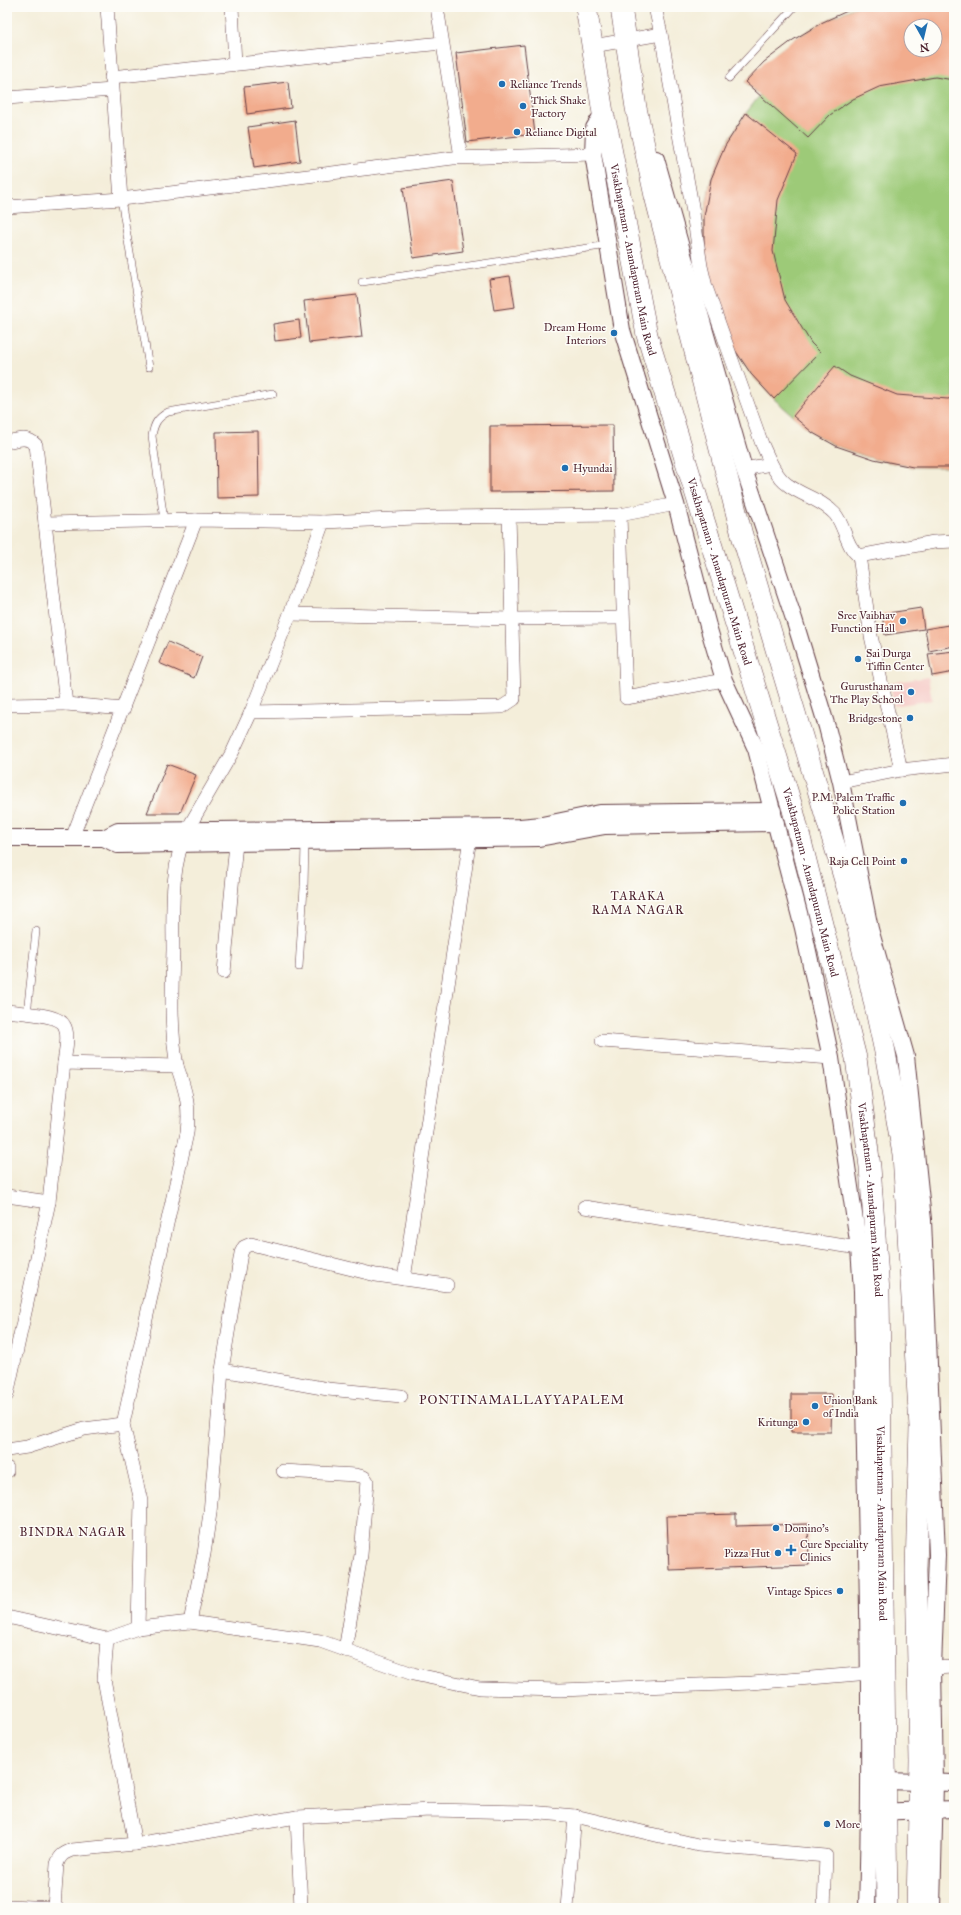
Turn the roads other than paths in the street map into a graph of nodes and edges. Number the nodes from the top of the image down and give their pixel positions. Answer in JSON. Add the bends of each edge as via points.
{"nodes":[{"id":1,"x":107,"y":7,"type":"edge"},
{"id":2,"x":232,"y":7,"type":"edge"},
{"id":3,"x":437,"y":7,"type":"edge"},
{"id":4,"x":586,"y":7,"type":"edge"},
{"id":5,"x":621,"y":7,"type":"edge"},
{"id":6,"x":655,"y":7,"type":"edge"},
{"id":7,"x":794,"y":7,"type":"edge"},
{"id":8,"x":661,"y":34,"type":"junction"},
{"id":9,"x":627,"y":39,"type":"junction"},
{"id":10,"x":442,"y":43,"type":"junction"},
{"id":11,"x":593,"y":46,"type":"junction"},
{"id":12,"x":235,"y":64,"type":"junction"},
{"id":13,"x":111,"y":77,"type":"junction"},
{"id":14,"x":729,"y":78,"type":"dead end"},
{"id":15,"x":112,"y":90,"type":"junction"},
{"id":16,"x":7,"y":98,"type":"edge"},
{"id":17,"x":636,"y":108,"type":"junction"},
{"id":18,"x":603,"y":112,"type":"junction"},
{"id":19,"x":593,"y":154,"type":"junction"},
{"id":20,"x":461,"y":157,"type":"junction"},
{"id":21,"x":121,"y":200,"type":"junction"},
{"id":22,"x":7,"y":207,"type":"edge"},
{"id":23,"x":608,"y":245,"type":"junction"},
{"id":24,"x":362,"y":282,"type":"dead end"},
{"id":25,"x":149,"y":367,"type":"dead end"},
{"id":26,"x":273,"y":394,"type":"dead end"},
{"id":27,"x":7,"y":442,"type":"edge"},
{"id":28,"x":771,"y":464,"type":"junction"},
{"id":29,"x":744,"y":469,"type":"junction"},
{"id":30,"x":676,"y":504,"type":"junction"},
{"id":31,"x":620,"y":515,"type":"junction"},
{"id":32,"x":509,"y":516,"type":"junction"},
{"id":33,"x":164,"y":520,"type":"junction"},
{"id":34,"x":196,"y":520,"type":"junction"},
{"id":35,"x":45,"y":522,"type":"junction"},
{"id":36,"x":323,"y":522,"type":"junction"},
{"id":37,"x":954,"y":541,"type":"edge"},
{"id":38,"x":859,"y":556,"type":"junction"},
{"id":39,"x":290,"y":614,"type":"junction"},
{"id":40,"x":622,"y":618,"type":"junction"},
{"id":41,"x":512,"y":619,"type":"junction"},
{"id":42,"x":724,"y":680,"type":"junction"},
{"id":43,"x":66,"y":704,"type":"junction"},
{"id":44,"x":7,"y":705,"type":"edge"},
{"id":45,"x":124,"y":709,"type":"junction"},
{"id":46,"x":251,"y":712,"type":"junction"},
{"id":47,"x":954,"y":764,"type":"edge"},
{"id":48,"x":901,"y":770,"type":"junction"},
{"id":49,"x":841,"y":782,"type":"junction"},
{"id":50,"x":775,"y":817,"type":"junction"},
{"id":51,"x":184,"y":837,"type":"junction"},
{"id":52,"x":7,"y":838,"type":"edge"},
{"id":53,"x":72,"y":838,"type":"junction"},
{"id":54,"x":470,"y":838,"type":"junction"},
{"id":55,"x":305,"y":842,"type":"junction"},
{"id":56,"x":236,"y":843,"type":"junction"},
{"id":57,"x":36,"y":931,"type":"dead end"},
{"id":58,"x":299,"y":967,"type":"dead end"},
{"id":59,"x":224,"y":972,"type":"dead end"},
{"id":60,"x":7,"y":1011,"type":"edge"},
{"id":61,"x":26,"y":1014,"type":"junction"},
{"id":62,"x":602,"y":1041,"type":"dead end"},
{"id":63,"x":831,"y":1058,"type":"junction"},
{"id":64,"x":64,"y":1063,"type":"junction"},
{"id":65,"x":177,"y":1066,"type":"junction"},
{"id":66,"x":7,"y":1196,"type":"edge"},
{"id":67,"x":49,"y":1202,"type":"junction"},
{"id":68,"x":584,"y":1207,"type":"dead end"},
{"id":69,"x":859,"y":1248,"type":"junction"},
{"id":70,"x":404,"y":1279,"type":"junction"},
{"id":71,"x":447,"y":1285,"type":"dead end"},
{"id":72,"x":222,"y":1370,"type":"junction"},
{"id":73,"x":7,"y":1395,"type":"edge"},
{"id":74,"x":401,"y":1396,"type":"dead end"},
{"id":75,"x":123,"y":1424,"type":"junction"},
{"id":76,"x":7,"y":1450,"type":"edge"},
{"id":77,"x":283,"y":1471,"type":"dead end"},
{"id":78,"x":7,"y":1617,"type":"edge"},
{"id":79,"x":190,"y":1622,"type":"junction"},
{"id":80,"x":138,"y":1628,"type":"junction"},
{"id":81,"x":107,"y":1639,"type":"junction"},
{"id":82,"x":345,"y":1650,"type":"junction"},
{"id":83,"x":925,"y":1667,"type":"junction"},
{"id":84,"x":954,"y":1667,"type":"edge"},
{"id":85,"x":870,"y":1673,"type":"junction"},
{"id":86,"x":878,"y":1781,"type":"junction"},
{"id":87,"x":927,"y":1782,"type":"junction"},
{"id":88,"x":954,"y":1783,"type":"edge"},
{"id":89,"x":926,"y":1810,"type":"junction"},
{"id":90,"x":954,"y":1810,"type":"edge"},
{"id":91,"x":878,"y":1812,"type":"junction"},
{"id":92,"x":575,"y":1816,"type":"junction"},
{"id":93,"x":297,"y":1817,"type":"junction"},
{"id":94,"x":135,"y":1844,"type":"junction"},
{"id":95,"x":7,"y":1906,"type":"edge"},
{"id":96,"x":55,"y":1908,"type":"edge"},
{"id":97,"x":300,"y":1908,"type":"edge"},
{"id":98,"x":566,"y":1908,"type":"edge"},
{"id":99,"x":824,"y":1908,"type":"edge"},
{"id":100,"x":868,"y":1908,"type":"edge"},
{"id":101,"x":887,"y":1908,"type":"edge"},
{"id":102,"x":917,"y":1908,"type":"edge"},
{"id":103,"x":932,"y":1908,"type":"edge"}],
"edges":[{"from":1,"to":13,"type":"street"},
{"from":2,"to":12,"type":"street"},
{"from":3,"to":10,"type":"street"},
{"from":4,"to":11,"type":"main road","name":"Visakhapatnam - Anandapuram Main Road"},
{"from":5,"to":9,"type":"main road"},
{"from":6,"to":8,"type":"street"},
{"from":7,"to":14,"type":"lane"},
{"from":8,"to":9,"type":"street"},
{"from":8,"to":28,"type":"street","via":[[706,286]]},
{"from":9,"to":11,"type":"street"},
{"from":9,"to":17,"type":"main road"},
{"from":10,"to":12,"type":"street"},
{"from":10,"to":20,"type":"street"},
{"from":11,"to":18,"type":"main road","name":"Visakhapatnam - Anandapuram Main Road"},
{"from":12,"to":13,"type":"street"},
{"from":13,"to":15,"type":"street"},
{"from":15,"to":16,"type":"street"},
{"from":15,"to":21,"type":"street"},
{"from":17,"to":29,"type":"street","via":[[651,140]]},
{"from":17,"to":83,"type":"main road","via":[[655,196],[742,535],[855,914],[885,1052],[903,1154],[919,1419],[916,1570]]},
{"from":18,"to":19,"type":"street","via":[[594,128]]},
{"from":18,"to":86,"type":"main road","name":"Visakhapatnam - Anandapuram Main Road","via":[[647,335],[792,810],[856,1058],[870,1167],[879,1292]]},
{"from":19,"to":20,"type":"street"},
{"from":19,"to":23,"type":"street"},
{"from":20,"to":21,"type":"street"},
{"from":21,"to":22,"type":"street"},
{"from":21,"to":25,"type":"lane"},
{"from":23,"to":24,"type":"lane"},
{"from":23,"to":30,"type":"street","via":[[622,330]]},
{"from":26,"to":33,"type":"lane","via":[[168,412],[154,424],[152,436]]},
{"from":27,"to":35,"type":"street","via":[[25,438],[36,445]]},
{"from":28,"to":29,"type":"street"},
{"from":28,"to":38,"type":"street","via":[[786,484],[831,510],[839,519],[854,552]]},
{"from":29,"to":49,"type":"street","via":[[823,712]]},
{"from":30,"to":31,"type":"street"},
{"from":30,"to":42,"type":"street"},
{"from":31,"to":32,"type":"street"},
{"from":31,"to":40,"type":"street"},
{"from":32,"to":36,"type":"street"},
{"from":32,"to":41,"type":"street"},
{"from":33,"to":34,"type":"street"},
{"from":33,"to":35,"type":"street"},
{"from":34,"to":36,"type":"street"},
{"from":34,"to":45,"type":"street"},
{"from":35,"to":43,"type":"street"},
{"from":36,"to":39,"type":"street"},
{"from":37,"to":38,"type":"street","via":[[934,542]]},
{"from":38,"to":48,"type":"street","via":[[871,636]]},
{"from":39,"to":41,"type":"street"},
{"from":39,"to":46,"type":"street"},
{"from":40,"to":41,"type":"street"},
{"from":40,"to":42,"type":"street","via":[[626,698]]},
{"from":41,"to":46,"type":"street","via":[[514,699],[502,707]]},
{"from":42,"to":50,"type":"street","via":[[756,749]]},
{"from":43,"to":44,"type":"street"},
{"from":43,"to":45,"type":"street"},
{"from":45,"to":53,"type":"street"},
{"from":46,"to":51,"type":"street","via":[[233,751]]},
{"from":47,"to":48,"type":"street"},
{"from":48,"to":49,"type":"street"},
{"from":49,"to":83,"type":"street","via":[[870,929],[906,1056],[921,1205],[937,1555]]},
{"from":50,"to":51,"type":"street","via":[[600,813],[520,827]]},
{"from":50,"to":54,"type":"street","via":[[605,826],[539,838]]},
{"from":50,"to":63,"type":"street","via":[[803,928]]},
{"from":51,"to":53,"type":"street","via":[[118,831],[104,838]]},
{"from":51,"to":56,"type":"street"},
{"from":51,"to":65,"type":"street","via":[[177,859],[174,890],[172,1018]]},
{"from":52,"to":53,"type":"street"},
{"from":54,"to":55,"type":"street"},
{"from":54,"to":70,"type":"street"},
{"from":55,"to":56,"type":"street"},
{"from":55,"to":58,"type":"lane"},
{"from":56,"to":59,"type":"street"},
{"from":57,"to":61,"type":"lane"},
{"from":60,"to":61,"type":"street"},
{"from":61,"to":64,"type":"street","via":[[56,1018],[64,1025]]},
{"from":62,"to":63,"type":"street"},
{"from":63,"to":69,"type":"street"},
{"from":64,"to":65,"type":"street"},
{"from":64,"to":67,"type":"street"},
{"from":65,"to":75,"type":"street","via":[[188,1097],[188,1133]]},
{"from":66,"to":67,"type":"street"},
{"from":67,"to":73,"type":"street"},
{"from":68,"to":69,"type":"street"},
{"from":69,"to":85,"type":"street"},
{"from":70,"to":71,"type":"street"},
{"from":70,"to":72,"type":"street","via":[[376,1275],[262,1246],[251,1244],[244,1247]]},
{"from":72,"to":74,"type":"street","via":[[328,1389]]},
{"from":72,"to":79,"type":"street","via":[[210,1513]]},
{"from":75,"to":76,"type":"street","via":[[84,1429],[27,1447]]},
{"from":75,"to":80,"type":"street","via":[[141,1501]]},
{"from":77,"to":82,"type":"street","via":[[356,1475],[364,1477],[367,1481],[361,1555]]},
{"from":78,"to":81,"type":"street"},
{"from":79,"to":80,"type":"street"},
{"from":79,"to":82,"type":"street","via":[[320,1641]]},
{"from":80,"to":81,"type":"street"},
{"from":81,"to":94,"type":"street","via":[[104,1679]]},
{"from":82,"to":85,"type":"street","via":[[413,1674],[480,1688],[560,1690],[737,1683]]},
{"from":83,"to":84,"type":"street"},
{"from":83,"to":87,"type":"main road"},
{"from":85,"to":86,"type":"street"},
{"from":86,"to":87,"type":"street"},
{"from":86,"to":91,"type":"main road","name":"Visakhapatnam - Anandapuram Main Road"},
{"from":87,"to":88,"type":"street"},
{"from":87,"to":89,"type":"main road"},
{"from":89,"to":90,"type":"street"},
{"from":89,"to":91,"type":"street"},
{"from":89,"to":102,"type":"main road"},
{"from":89,"to":103,"type":"street"},
{"from":91,"to":100,"type":"street"},
{"from":91,"to":101,"type":"main road"},
{"from":92,"to":93,"type":"street","via":[[530,1812],[430,1810]]},
{"from":92,"to":98,"type":"street"},
{"from":92,"to":99,"type":"street","via":[[698,1844],[826,1856]]},
{"from":93,"to":94,"type":"street"},
{"from":93,"to":97,"type":"street"},
{"from":94,"to":96,"type":"street","via":[[64,1853],[59,1857],[57,1864]]},
{"from":95,"to":96,"type":"street"}]}
